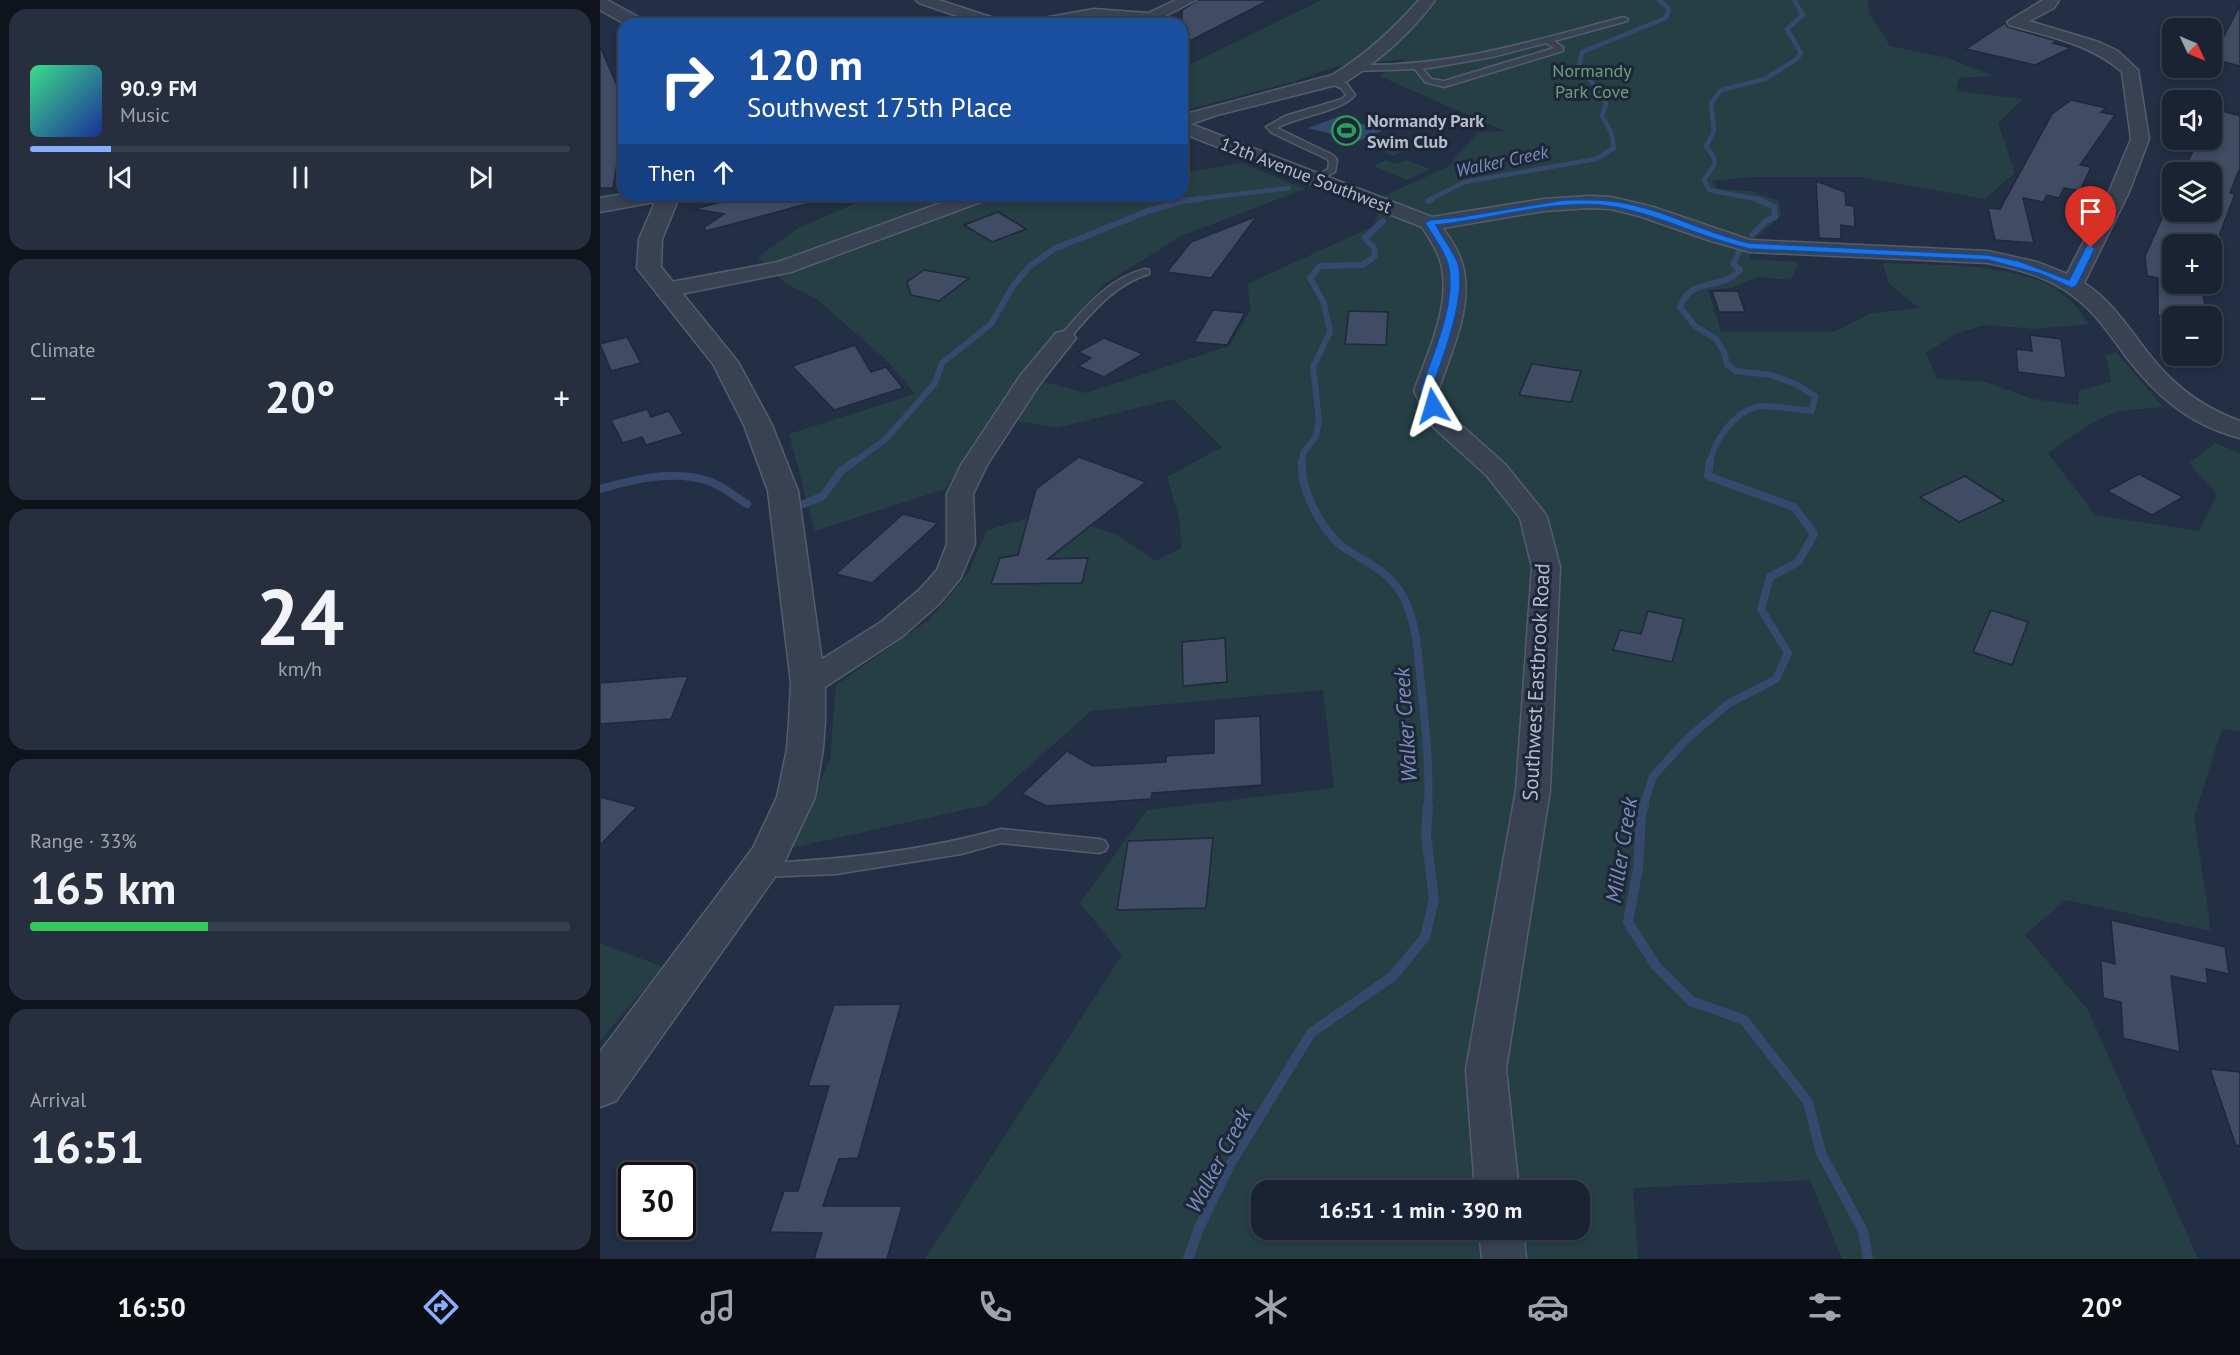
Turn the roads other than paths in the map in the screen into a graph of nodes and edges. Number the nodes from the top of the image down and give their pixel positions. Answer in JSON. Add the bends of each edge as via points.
{"nodes":[{"id":1,"x":924,"y":0,"type":"edge"},
{"id":2,"x":1188,"y":0,"type":"edge"},
{"id":3,"x":1427,"y":0,"type":"edge"},
{"id":4,"x":2051,"y":0,"type":"edge"},
{"id":5,"x":600,"y":3,"type":"edge"},
{"id":6,"x":627,"y":18,"type":"edge"},
{"id":7,"x":979,"y":18,"type":"edge"},
{"id":8,"x":1072,"y":18,"type":"edge"},
{"id":9,"x":1123,"y":18,"type":"edge"},
{"id":10,"x":1150,"y":18,"type":"edge"},
{"id":11,"x":1624,"y":19,"type":"dead end"},
{"id":12,"x":1548,"y":41,"type":"junction"},
{"id":13,"x":1494,"y":54,"type":"junction"},
{"id":14,"x":1513,"y":64,"type":"junction"},
{"id":15,"x":1418,"y":67,"type":"junction"},
{"id":16,"x":1356,"y":68,"type":"junction"},
{"id":17,"x":1331,"y":81,"type":"junction"},
{"id":18,"x":1188,"y":119,"type":"edge"},
{"id":19,"x":1188,"y":129,"type":"edge"},
{"id":20,"x":1316,"y":179,"type":"junction"},
{"id":21,"x":622,"y":201,"type":"edge"},
{"id":22,"x":666,"y":201,"type":"edge"},
{"id":23,"x":965,"y":201,"type":"edge"},
{"id":24,"x":600,"y":205,"type":"edge"},
{"id":25,"x":1430,"y":223,"type":"junction"},
{"id":26,"x":1144,"y":272,"type":"dead end"},
{"id":27,"x":2072,"y":285,"type":"junction"},
{"id":28,"x":666,"y":290,"type":"junction"},
{"id":29,"x":1064,"y":338,"type":"joint"},
{"id":30,"x":2240,"y":430,"type":"edge"},
{"id":31,"x":808,"y":682,"type":"junction"},
{"id":32,"x":1099,"y":846,"type":"dead end"},
{"id":33,"x":759,"y":870,"type":"junction"},
{"id":34,"x":600,"y":1087,"type":"edge"},
{"id":35,"x":1496,"y":1180,"type":"edge"},
{"id":36,"x":1502,"y":1240,"type":"edge"},
{"id":37,"x":1504,"y":1259,"type":"edge"}],
"edges":[{"from":1,"to":7,"type":"street"},
{"from":2,"to":10,"type":"street"},
{"from":3,"to":16,"type":"street","via":[[1396,35]]},
{"from":4,"to":27,"type":"street","via":[[2049,5],[2015,22],[2093,45],[2112,54],[2130,70],[2140,139],[2119,192]]},
{"from":5,"to":6,"type":"street"},
{"from":8,"to":9,"type":"street","via":[[1094,14]]},
{"from":11,"to":12,"type":"lane"},
{"from":12,"to":13,"type":"lane"},
{"from":12,"to":14,"type":"lane","via":[[1560,49]]},
{"from":13,"to":14,"type":"lane"},
{"from":13,"to":15,"type":"lane"},
{"from":14,"to":15,"type":"lane","via":[[1444,84],[1426,81]]},
{"from":15,"to":16,"type":"lane"},
{"from":16,"to":17,"type":"street"},
{"from":17,"to":18,"type":"street"},
{"from":17,"to":20,"type":"lane","via":[[1344,86],[1351,95],[1271,127],[1330,157],[1334,162],[1332,170]]},
{"from":19,"to":20,"type":"street","name":"12th Avenue Southwest"},
{"from":20,"to":25,"type":"street","name":"12th Avenue Southwest"},
{"from":21,"to":24,"type":"street"},
{"from":22,"to":28,"type":"street","via":[[653,229],[648,253],[649,268]]},
{"from":23,"to":28,"type":"street","via":[[783,267]]},
{"from":25,"to":27,"type":"street","via":[[1564,203],[1611,203],[1750,246],[1988,257],[2035,269]]},
{"from":25,"to":35,"type":"street","name":"Southwest Eastbrook Road","via":[[1452,261],[1456,286],[1426,391],[1441,421],[1496,470],[1533,517],[1546,567],[1533,790],[1486,1068]]},
{"from":26,"to":29,"type":"lane","via":[[1105,293]]},
{"from":27,"to":30,"type":"street","via":[[2093,300],[2174,395],[2214,421]]},
{"from":28,"to":31,"type":"street","via":[[725,362],[758,425],[783,491]]},
{"from":29,"to":31,"type":"street","via":[[1029,381],[974,465],[960,494],[962,544],[951,573],[892,629]]},
{"from":31,"to":33,"type":"street","via":[[805,749],[796,797]]},
{"from":32,"to":33,"type":"lane","via":[[1001,836],[961,847],[847,865]]},
{"from":33,"to":34,"type":"street"},
{"from":36,"to":37,"type":"street"}]}
